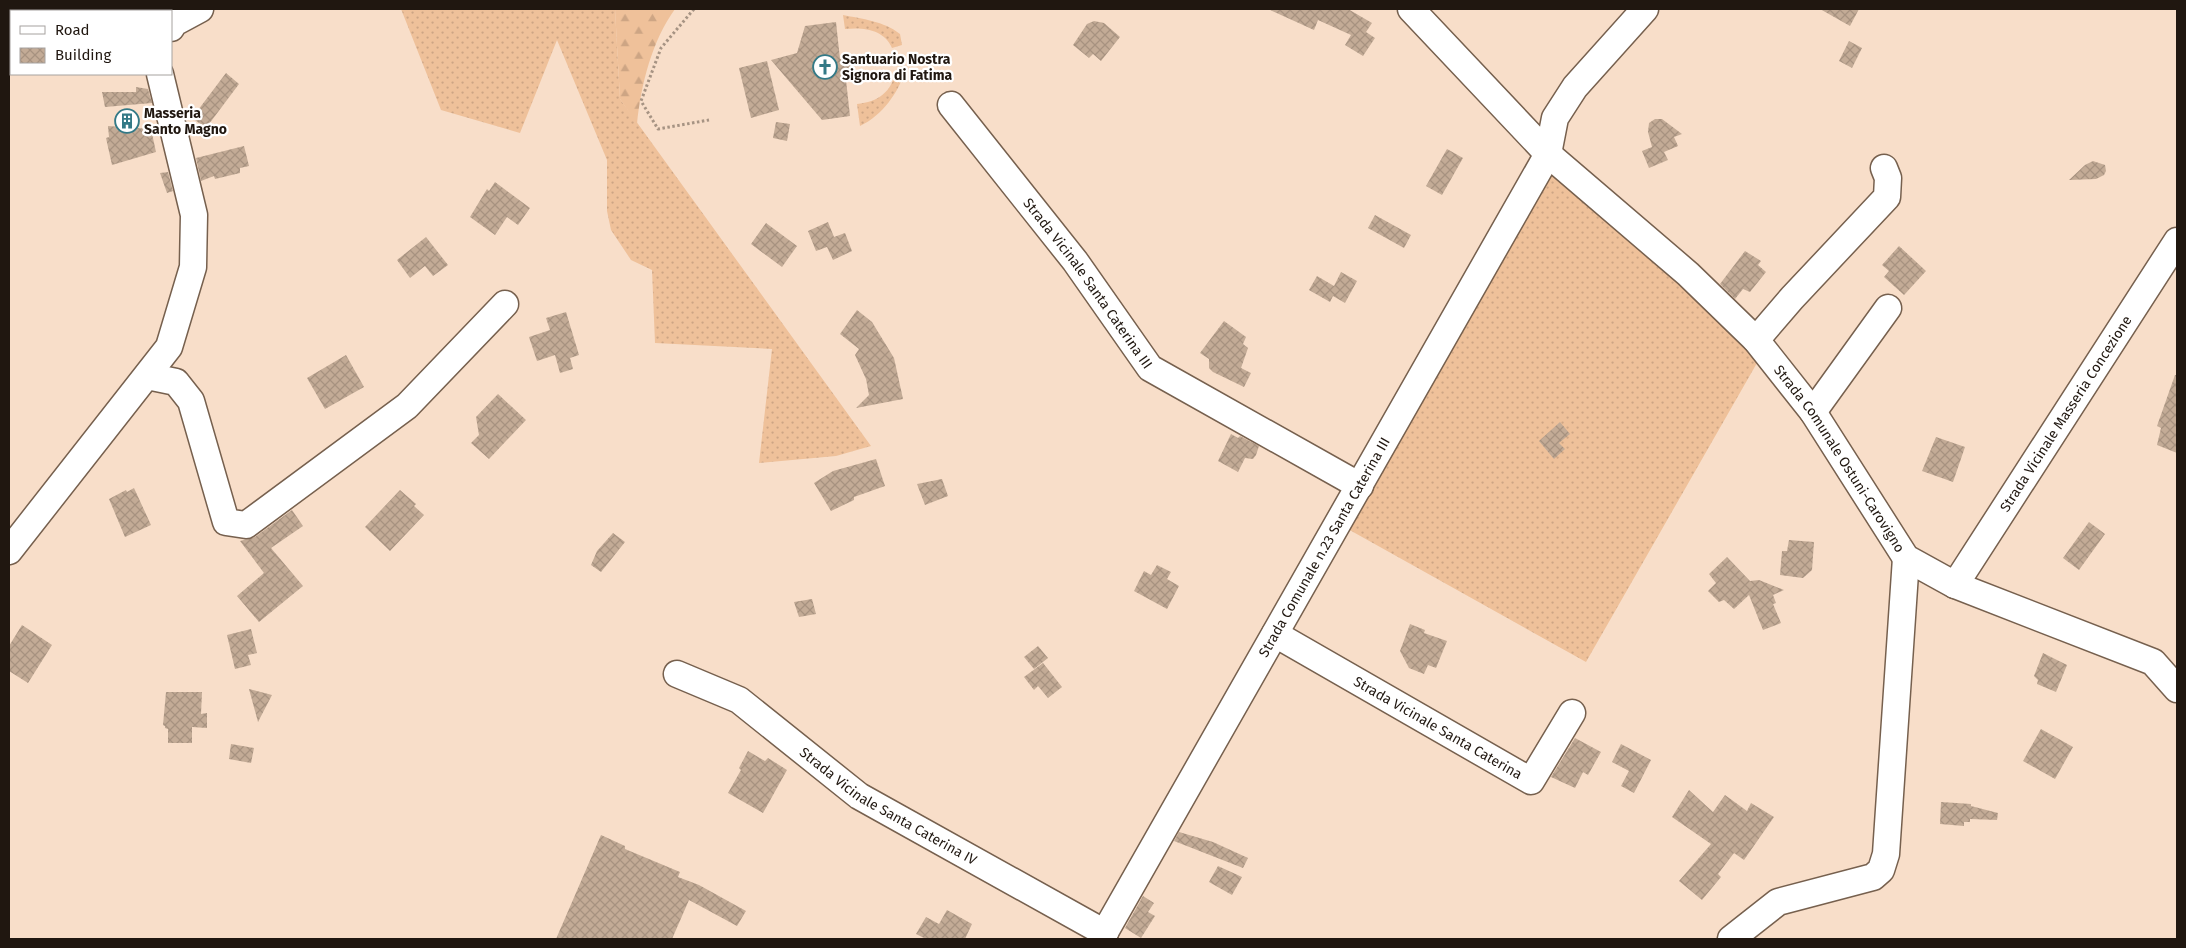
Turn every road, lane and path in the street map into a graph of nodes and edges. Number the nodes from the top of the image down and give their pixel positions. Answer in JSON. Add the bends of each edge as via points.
{"nodes":[{"id":1,"x":200,"y":9,"type":"edge"},
{"id":2,"x":694,"y":9,"type":"edge"},
{"id":3,"x":1410,"y":9,"type":"edge"},
{"id":4,"x":1645,"y":9,"type":"edge"},
{"id":5,"x":172,"y":26,"type":"edge"},
{"id":6,"x":160,"y":75,"type":"edge"},
{"id":7,"x":952,"y":105,"type":"dead end"},
{"id":8,"x":709,"y":120,"type":"dead end"},
{"id":9,"x":1548,"y":154,"type":"junction"},
{"id":10,"x":1884,"y":168,"type":"dead end"},
{"id":11,"x":2177,"y":241,"type":"edge"},
{"id":12,"x":505,"y":304,"type":"dead end"},
{"id":13,"x":1888,"y":308,"type":"dead end"},
{"id":14,"x":1756,"y":340,"type":"junction"},
{"id":15,"x":147,"y":376,"type":"junction"},
{"id":16,"x":1814,"y":412,"type":"junction"},
{"id":17,"x":1360,"y":486,"type":"junction"},
{"id":18,"x":9,"y":551,"type":"edge"},
{"id":19,"x":1906,"y":558,"type":"junction"},
{"id":20,"x":1954,"y":585,"type":"junction"},
{"id":21,"x":1275,"y":634,"type":"junction"},
{"id":22,"x":677,"y":674,"type":"dead end"},
{"id":23,"x":2177,"y":689,"type":"edge"},
{"id":24,"x":1572,"y":713,"type":"dead end"},
{"id":25,"x":1103,"y":936,"type":"edge"},
{"id":26,"x":1731,"y":939,"type":"edge"}],
"edges":[{"from":1,"to":5,"type":"street"},
{"from":2,"to":8,"type":"path","via":[[661,48],[641,102],[658,129]]},
{"from":3,"to":9,"type":"street","name":"Strada Comunale Ostuni-Carovigno"},
{"from":4,"to":9,"type":"street","name":"Strada Comunale n.23 Santa Caterina III","via":[[1575,88],[1555,118]]},
{"from":6,"to":15,"type":"street","via":[[194,215],[193,268],[168,347]]},
{"from":7,"to":17,"type":"street","name":"Strada Vicinale Santa Caterina III","via":[[1075,261],[1150,368]]},
{"from":9,"to":14,"type":"street","name":"Strada Comunale Ostuni-Carovigno","via":[[1688,274]]},
{"from":9,"to":17,"type":"street","name":"Strada Comunale n.23 Santa Caterina III"},
{"from":10,"to":14,"type":"street","via":[[1888,178],[1887,197]]},
{"from":11,"to":20,"type":"street","name":"Strada Vicinale Masseria Concezione"},
{"from":12,"to":15,"type":"street","via":[[408,406],[246,524],[226,522],[191,400],[176,382]]},
{"from":13,"to":16,"type":"street"},
{"from":14,"to":16,"type":"street","name":"Strada Comunale Ostuni-Carovigno"},
{"from":15,"to":18,"type":"street"},
{"from":16,"to":19,"type":"street","name":"Strada Comunale Ostuni-Carovigno"},
{"from":17,"to":21,"type":"street","name":"Strada Comunale n.23 Santa Caterina III"},
{"from":19,"to":20,"type":"street","name":"Strada Comunale Ostuni-Carovigno"},
{"from":19,"to":26,"type":"street","via":[[1886,854],[1881,870],[1873,877],[1778,902]]},
{"from":20,"to":23,"type":"street","name":"Strada Comunale Ostuni-Carovigno","via":[[2153,662]]},
{"from":21,"to":24,"type":"street","name":"Strada Vicinale Santa Caterina","via":[[1531,781]]},
{"from":21,"to":25,"type":"street","name":"Strada Comunale n.23 Santa Caterina III"},
{"from":22,"to":25,"type":"street","name":"Strada Vicinale Santa Caterina IV","via":[[739,700],[859,796]]}]}
